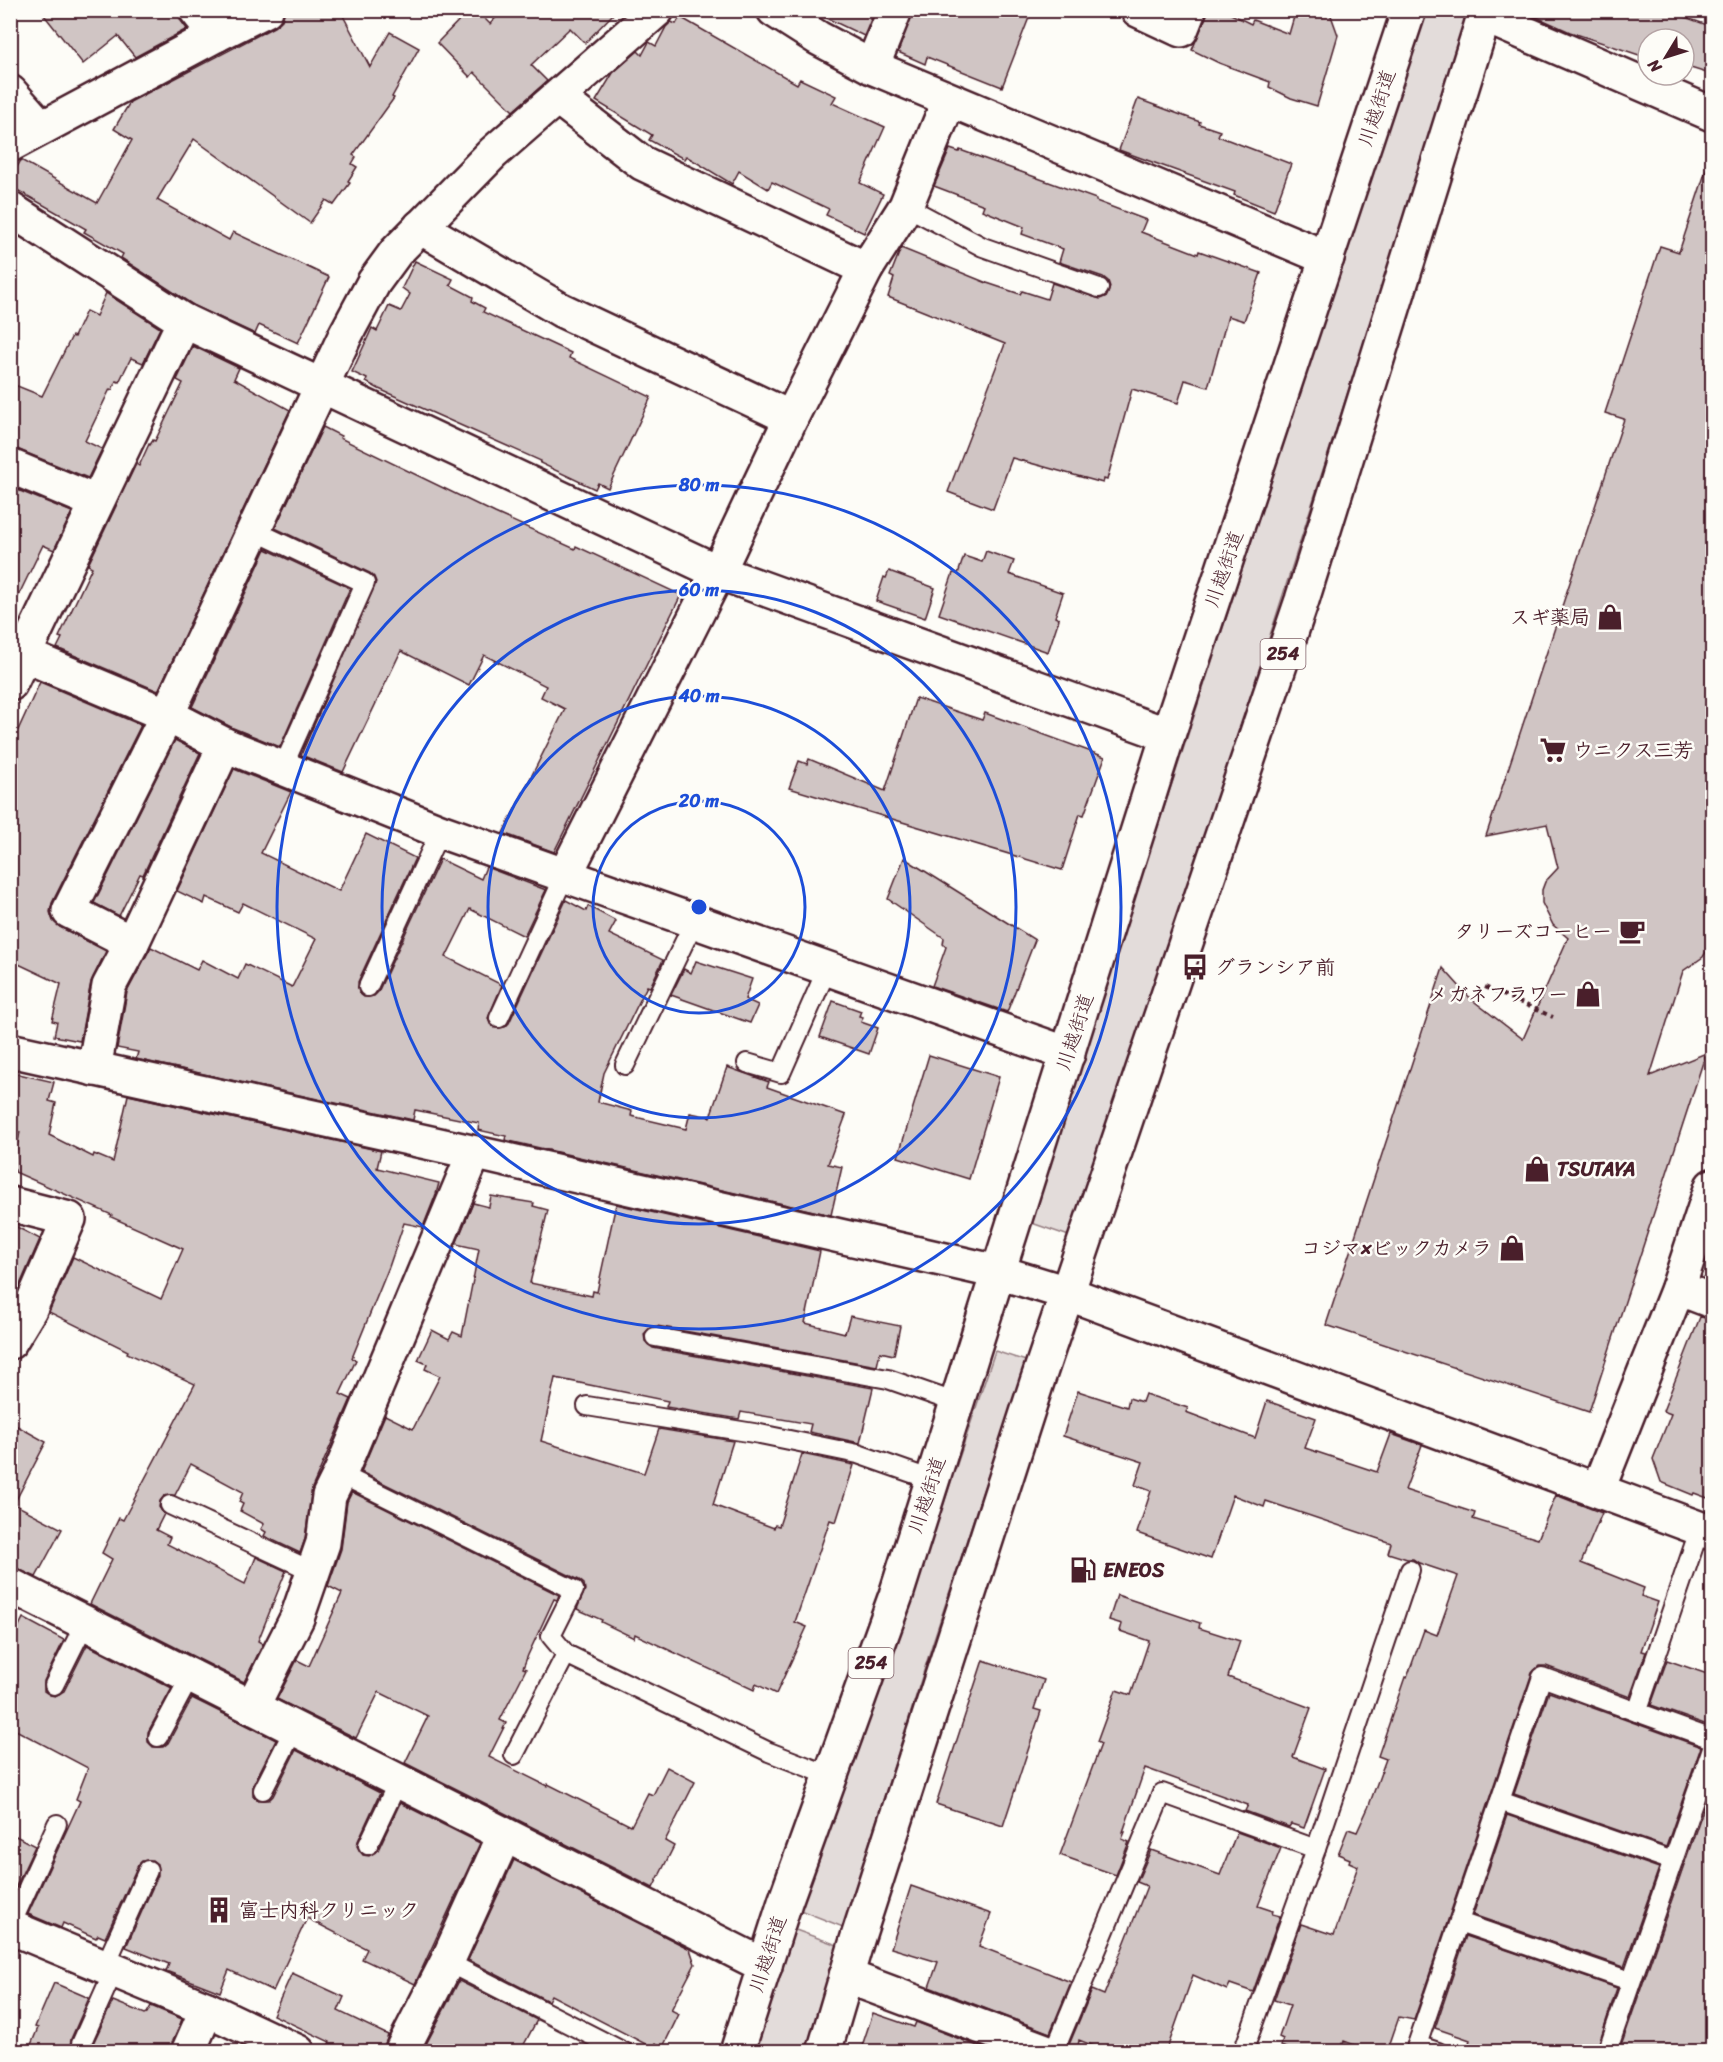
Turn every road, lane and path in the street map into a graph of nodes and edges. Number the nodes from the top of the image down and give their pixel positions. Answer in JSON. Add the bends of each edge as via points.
{"nodes":[{"id":1,"x":266,"y":10,"type":"edge"},
{"id":2,"x":657,"y":10,"type":"edge"},
{"id":3,"x":774,"y":10,"type":"edge"},
{"id":4,"x":895,"y":10,"type":"edge"},
{"id":5,"x":1138,"y":10,"type":"edge"},
{"id":6,"x":1189,"y":10,"type":"edge"},
{"id":7,"x":1408,"y":11,"type":"edge"},
{"id":8,"x":1486,"y":13,"type":"edge"},
{"id":9,"x":206,"y":23,"type":"edge"},
{"id":10,"x":872,"y":68,"type":"junction"},
{"id":11,"x":10,"y":92,"type":"edge"},
{"id":12,"x":558,"y":98,"type":"junction"},
{"id":13,"x":949,"y":100,"type":"junction"},
{"id":14,"x":1713,"y":114,"type":"edge"},
{"id":15,"x":41,"y":127,"type":"junction"},
{"id":16,"x":10,"y":145,"type":"edge"},
{"id":17,"x":906,"y":206,"type":"junction"},
{"id":18,"x":10,"y":209,"type":"edge"},
{"id":19,"x":420,"y":227,"type":"junction"},
{"id":20,"x":1327,"y":258,"type":"junction"},
{"id":21,"x":866,"y":269,"type":"junction"},
{"id":22,"x":1099,"y":288,"type":"dead end"},
{"id":23,"x":184,"y":321,"type":"junction"},
{"id":24,"x":321,"y":386,"type":"junction"},
{"id":25,"x":791,"y":418,"type":"junction"},
{"id":26,"x":10,"y":466,"type":"edge"},
{"id":27,"x":96,"y":502,"type":"junction"},
{"id":28,"x":252,"y":530,"type":"junction"},
{"id":29,"x":718,"y":572,"type":"junction"},
{"id":30,"x":17,"y":670,"type":"edge"},
{"id":31,"x":167,"y":715,"type":"junction"},
{"id":32,"x":1168,"y":735,"type":"junction"},
{"id":33,"x":225,"y":746,"type":"junction"},
{"id":34,"x":282,"y":769,"type":"junction"},
{"id":35,"x":440,"y":831,"type":"junction"},
{"id":36,"x":565,"y":875,"type":"junction"},
{"id":37,"x":694,"y":922,"type":"junction"},
{"id":38,"x":132,"y":943,"type":"junction"},
{"id":39,"x":827,"y":969,"type":"junction"},
{"id":40,"x":368,"y":987,"type":"dead end"},
{"id":41,"x":1485,"y":987,"type":"dead end"},
{"id":42,"x":1553,"y":1017,"type":"dead end"},
{"id":43,"x":499,"y":1018,"type":"dead end"},
{"id":44,"x":10,"y":1050,"type":"edge"},
{"id":45,"x":1068,"y":1054,"type":"junction"},
{"id":46,"x":747,"y":1063,"type":"dead end"},
{"id":47,"x":625,"y":1065,"type":"dead end"},
{"id":48,"x":94,"y":1069,"type":"junction"},
{"id":49,"x":474,"y":1153,"type":"junction"},
{"id":50,"x":1713,"y":1186,"type":"edge"},
{"id":51,"x":10,"y":1204,"type":"edge"},
{"id":52,"x":998,"y":1272,"type":"junction"},
{"id":53,"x":1678,"y":1288,"type":"junction"},
{"id":54,"x":1067,"y":1293,"type":"junction"},
{"id":55,"x":1713,"y":1301,"type":"edge"},
{"id":56,"x":655,"y":1337,"type":"dead end"},
{"id":57,"x":10,"y":1342,"type":"edge"},
{"id":58,"x":957,"y":1403,"type":"junction"},
{"id":59,"x":587,"y":1406,"type":"dead end"},
{"id":60,"x":340,"y":1474,"type":"junction"},
{"id":61,"x":932,"y":1479,"type":"junction"},
{"id":62,"x":1598,"y":1489,"type":"junction"},
{"id":63,"x":170,"y":1505,"type":"dead end"},
{"id":64,"x":1706,"y":1530,"type":"edge"},
{"id":65,"x":1410,"y":1570,"type":"dead end"},
{"id":66,"x":312,"y":1571,"type":"junction"},
{"id":67,"x":10,"y":1585,"type":"edge"},
{"id":68,"x":25,"y":1604,"type":"edge"},
{"id":69,"x":85,"y":1623,"type":"junction"},
{"id":70,"x":566,"y":1654,"type":"junction"},
{"id":71,"x":190,"y":1677,"type":"junction"},
{"id":72,"x":54,"y":1685,"type":"dead end"},
{"id":73,"x":252,"y":1707,"type":"junction"},
{"id":74,"x":1637,"y":1712,"type":"junction"},
{"id":75,"x":294,"y":1729,"type":"junction"},
{"id":76,"x":158,"y":1737,"type":"dead end"},
{"id":77,"x":1713,"y":1739,"type":"edge"},
{"id":78,"x":1713,"y":1748,"type":"edge"},
{"id":79,"x":514,"y":1755,"type":"dead end"},
{"id":80,"x":831,"y":1776,"type":"junction"},
{"id":81,"x":398,"y":1782,"type":"junction"},
{"id":82,"x":263,"y":1790,"type":"dead end"},
{"id":83,"x":1500,"y":1801,"type":"junction"},
{"id":84,"x":57,"y":1824,"type":"dead end"},
{"id":85,"x":504,"y":1836,"type":"junction"},
{"id":86,"x":368,"y":1845,"type":"dead end"},
{"id":87,"x":1316,"y":1849,"type":"junction"},
{"id":88,"x":1673,"y":1861,"type":"junction"},
{"id":89,"x":148,"y":1870,"type":"dead end"},
{"id":90,"x":1459,"y":1922,"type":"junction"},
{"id":91,"x":10,"y":1927,"type":"edge"},
{"id":92,"x":447,"y":1962,"type":"junction"},
{"id":93,"x":765,"y":1966,"type":"junction"},
{"id":94,"x":109,"y":1968,"type":"junction"},
{"id":95,"x":846,"y":1976,"type":"junction"},
{"id":96,"x":1630,"y":1981,"type":"junction"},
{"id":97,"x":207,"y":2009,"type":"junction"},
{"id":98,"x":81,"y":2044,"type":"dead end"},
{"id":99,"x":1416,"y":2048,"type":"edge"},
{"id":100,"x":188,"y":2052,"type":"edge"},
{"id":101,"x":298,"y":2052,"type":"edge"},
{"id":102,"x":400,"y":2052,"type":"edge"},
{"id":103,"x":624,"y":2052,"type":"edge"},
{"id":104,"x":737,"y":2052,"type":"edge"},
{"id":105,"x":824,"y":2052,"type":"edge"},
{"id":106,"x":1048,"y":2052,"type":"edge"},
{"id":107,"x":1054,"y":2052,"type":"edge"},
{"id":108,"x":1243,"y":2052,"type":"edge"},
{"id":109,"x":1438,"y":2052,"type":"edge"},
{"id":110,"x":1607,"y":2052,"type":"edge"}],
"edges":[{"from":1,"to":9,"type":"main road"},
{"from":2,"to":12,"type":"main road"},
{"from":3,"to":10,"type":"main road"},
{"from":4,"to":10,"type":"main road"},
{"from":5,"to":6,"type":"main road","via":[[1181,30]]},
{"from":7,"to":20,"type":"main road","name":"川越街道","number":"254"},
{"from":8,"to":14,"type":"main road"},
{"from":8,"to":54,"type":"main road","number":"254","via":[[1302,600]]},
{"from":9,"to":15,"type":"main road"},
{"from":10,"to":13,"type":"main road"},
{"from":11,"to":15,"type":"main road"},
{"from":12,"to":19,"type":"main road","via":[[493,153]]},
{"from":12,"to":21,"type":"main road","via":[[642,163]]},
{"from":13,"to":17,"type":"main road"},
{"from":13,"to":20,"type":"main road"},
{"from":15,"to":16,"type":"main road"},
{"from":17,"to":21,"type":"main road"},
{"from":17,"to":22,"type":"lane","via":[[983,247]]},
{"from":18,"to":23,"type":"main road"},
{"from":19,"to":24,"type":"main road","via":[[374,282]]},
{"from":19,"to":25,"type":"main road","via":[[561,310]]},
{"from":20,"to":32,"type":"main road","name":"川越街道","number":"254"},
{"from":21,"to":25,"type":"main road"},
{"from":23,"to":24,"type":"main road"},
{"from":23,"to":27,"type":"main road"},
{"from":24,"to":28,"type":"main road"},
{"from":24,"to":29,"type":"main road"},
{"from":25,"to":29,"type":"main road"},
{"from":26,"to":27,"type":"main road"},
{"from":27,"to":30,"type":"main road"},
{"from":28,"to":31,"type":"main road"},
{"from":28,"to":34,"type":"lane","via":[[365,583]]},
{"from":29,"to":32,"type":"main road"},
{"from":29,"to":36,"type":"main road"},
{"from":30,"to":31,"type":"main road"},
{"from":31,"to":33,"type":"main road"},
{"from":31,"to":38,"type":"main road","via":[[69,911]]},
{"from":32,"to":45,"type":"main road","name":"川越街道","number":"254"},
{"from":33,"to":34,"type":"main road"},
{"from":33,"to":38,"type":"main road"},
{"from":34,"to":35,"type":"main road"},
{"from":35,"to":36,"type":"main road"},
{"from":35,"to":40,"type":"lane"},
{"from":36,"to":37,"type":"main road"},
{"from":36,"to":43,"type":"lane"},
{"from":37,"to":39,"type":"main road"},
{"from":37,"to":47,"type":"lane"},
{"from":38,"to":48,"type":"main road","via":[[109,986]]},
{"from":39,"to":45,"type":"main road"},
{"from":39,"to":46,"type":"lane","via":[[781,1072]]},
{"from":41,"to":42,"type":"path"},
{"from":44,"to":48,"type":"main road"},
{"from":45,"to":52,"type":"main road","name":"川越街道","number":"254"},
{"from":48,"to":49,"type":"main road"},
{"from":49,"to":52,"type":"main road"},
{"from":49,"to":60,"type":"main road"},
{"from":50,"to":53,"type":"main road"},
{"from":51,"to":57,"type":"main road","via":[[69,1219],[30,1309]]},
{"from":52,"to":54,"type":"main road"},
{"from":52,"to":58,"type":"main road","name":"川越街道","number":"254"},
{"from":53,"to":55,"type":"main road"},
{"from":53,"to":62,"type":"main road"},
{"from":54,"to":62,"type":"main road"},
{"from":54,"to":95,"type":"main road","number":"254"},
{"from":56,"to":58,"type":"lane","via":[[888,1379]]},
{"from":58,"to":61,"type":"main road","name":"川越街道","number":"254"},
{"from":59,"to":61,"type":"lane","via":[[858,1454]]},
{"from":60,"to":66,"type":"main road","via":[[329,1496],[323,1544]]},
{"from":60,"to":70,"type":"lane","via":[[574,1590],[551,1636]]},
{"from":61,"to":80,"type":"main road","name":"川越街道","number":"254","via":[[896,1595]]},
{"from":62,"to":64,"type":"main road"},
{"from":63,"to":66,"type":"lane"},
{"from":64,"to":74,"type":"lane"},
{"from":65,"to":87,"type":"lane"},
{"from":66,"to":73,"type":"main road","via":[[297,1618]]},
{"from":67,"to":68,"type":"main road"},
{"from":68,"to":69,"type":"main road"},
{"from":69,"to":71,"type":"main road"},
{"from":69,"to":72,"type":"lane"},
{"from":70,"to":79,"type":"lane"},
{"from":70,"to":80,"type":"lane","via":[[769,1752]]},
{"from":71,"to":73,"type":"main road"},
{"from":71,"to":76,"type":"lane"},
{"from":73,"to":75,"type":"main road"},
{"from":74,"to":77,"type":"lane"},
{"from":74,"to":83,"type":"lane","via":[[1542,1677]]},
{"from":75,"to":81,"type":"main road"},
{"from":75,"to":82,"type":"lane"},
{"from":78,"to":88,"type":"lane"},
{"from":80,"to":93,"type":"main road","name":"川越街道","number":"254"},
{"from":81,"to":85,"type":"main road"},
{"from":81,"to":86,"type":"lane"},
{"from":83,"to":88,"type":"lane"},
{"from":83,"to":90,"type":"lane"},
{"from":84,"to":91,"type":"lane"},
{"from":85,"to":92,"type":"main road"},
{"from":85,"to":93,"type":"main road"},
{"from":87,"to":107,"type":"lane","via":[[1162,1793]]},
{"from":87,"to":108,"type":"lane"},
{"from":88,"to":96,"type":"lane"},
{"from":89,"to":94,"type":"lane"},
{"from":90,"to":96,"type":"lane"},
{"from":90,"to":99,"type":"lane"},
{"from":91,"to":94,"type":"main road"},
{"from":92,"to":102,"type":"main road"},
{"from":92,"to":103,"type":"lane"},
{"from":93,"to":104,"type":"main road","name":"川越街道","number":"254"},
{"from":94,"to":97,"type":"main road"},
{"from":94,"to":98,"type":"lane"},
{"from":95,"to":105,"type":"main road","number":"254"},
{"from":95,"to":106,"type":"main road"},
{"from":96,"to":110,"type":"lane"},
{"from":97,"to":100,"type":"main road"},
{"from":97,"to":101,"type":"main road"},
{"from":99,"to":109,"type":"lane"}]}
